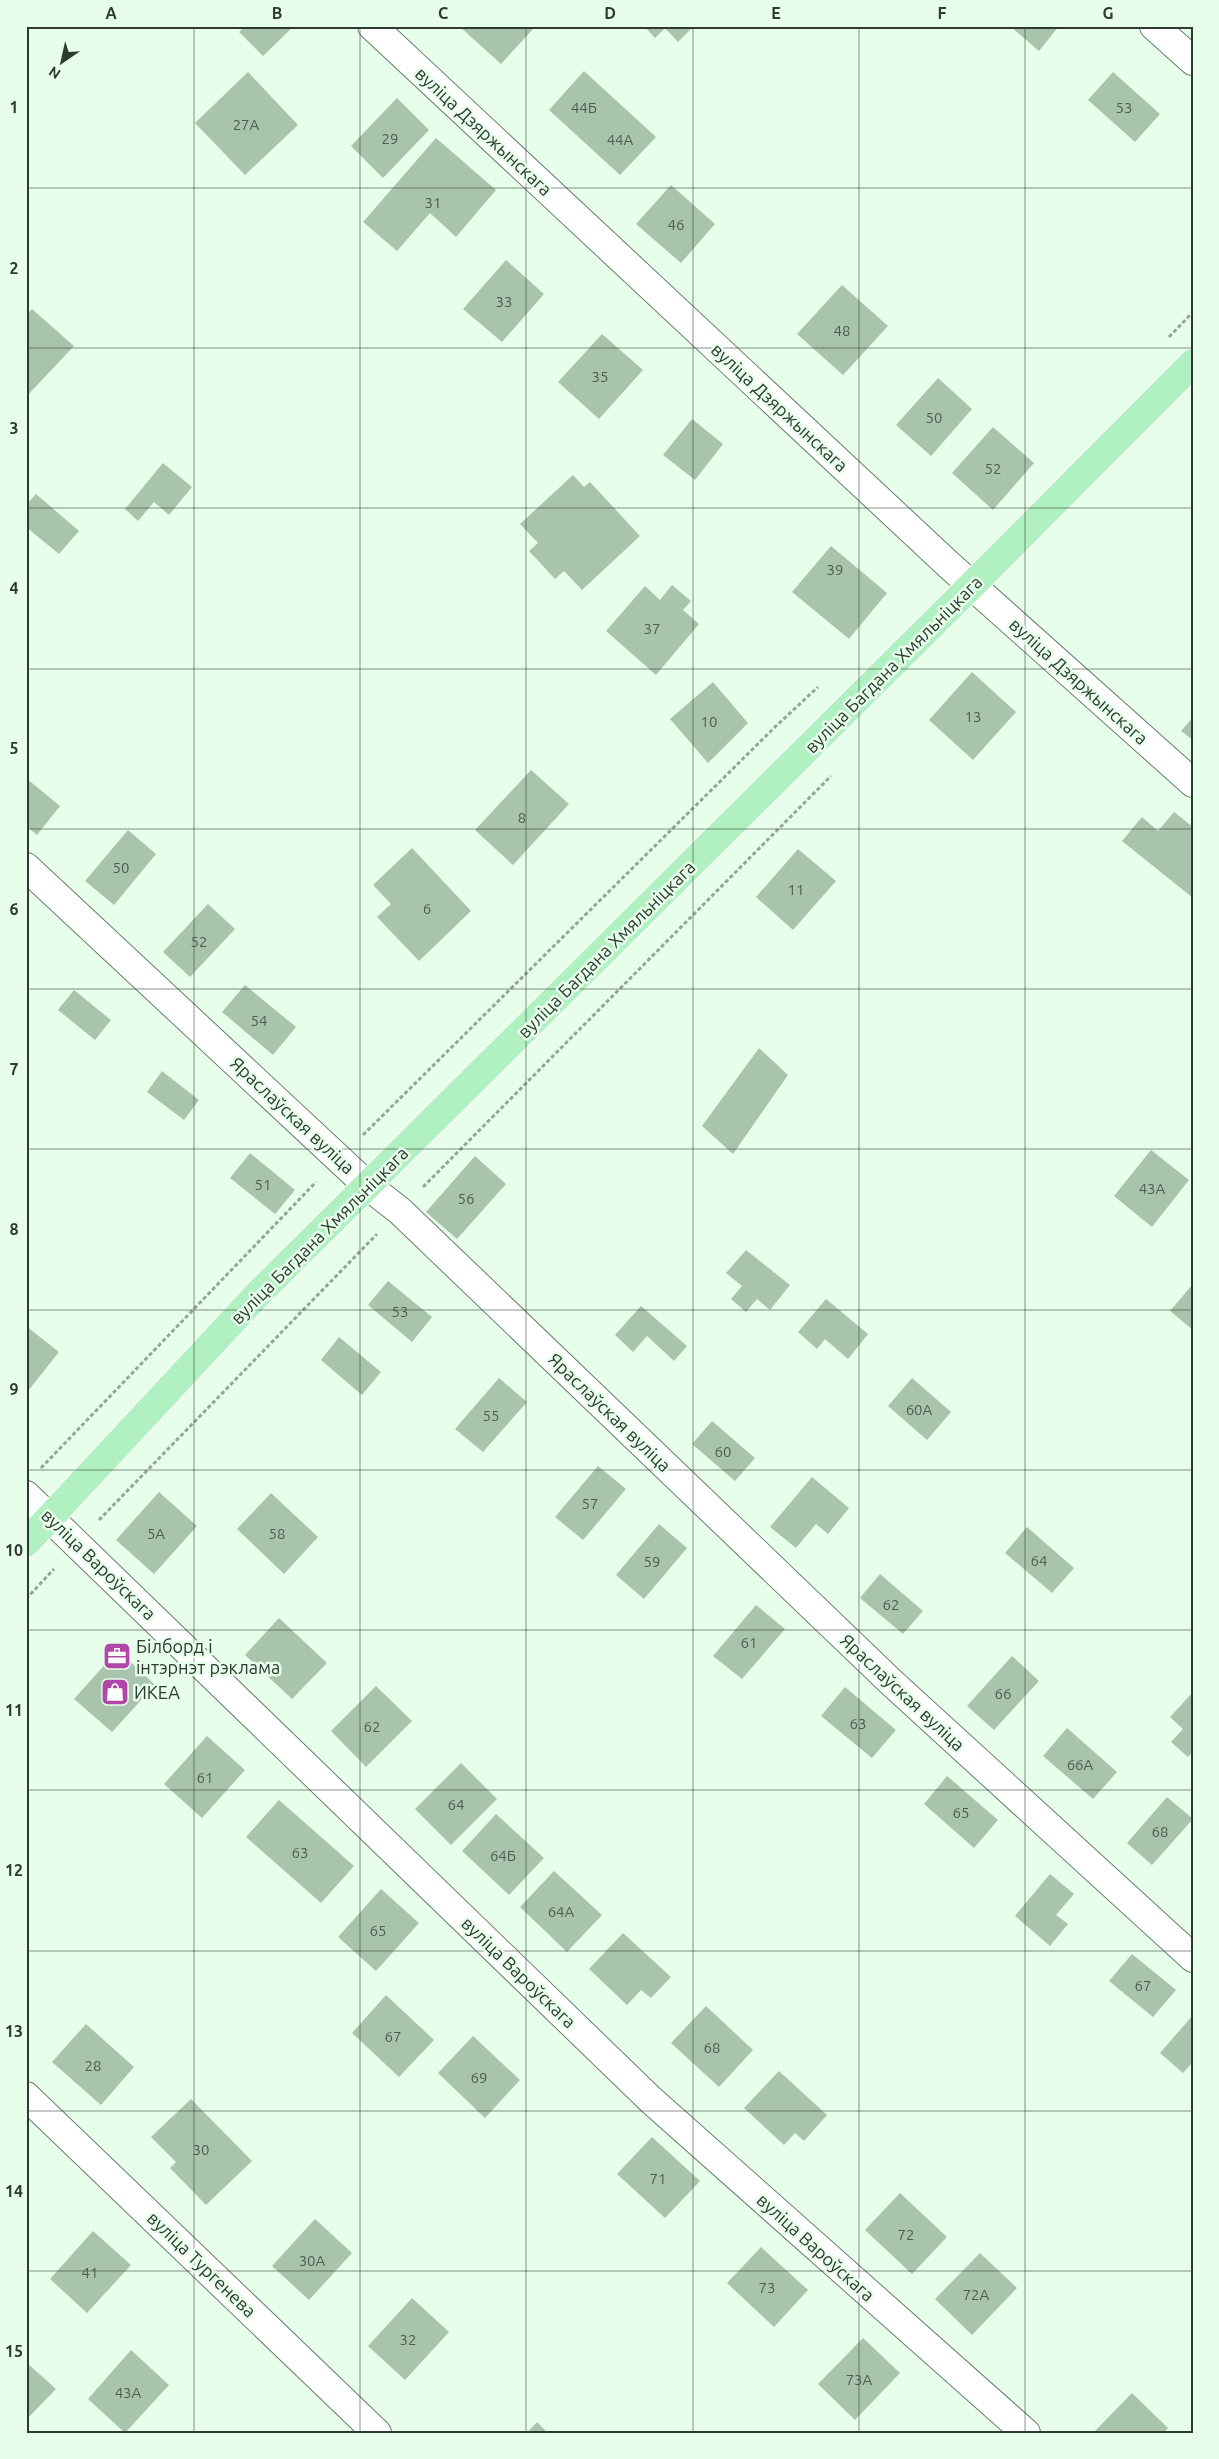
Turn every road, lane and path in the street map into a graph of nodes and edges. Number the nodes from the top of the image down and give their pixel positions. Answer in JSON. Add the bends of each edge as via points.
{"nodes":[{"id":1,"x":372,"y":26,"type":"edge"},
{"id":2,"x":1154,"y":26,"type":"edge"},
{"id":3,"x":1193,"y":61,"type":"edge"},
{"id":4,"x":1193,"y":363,"type":"edge"},
{"id":5,"x":972,"y":586,"type":"junction"},
{"id":6,"x":836,"y":771,"type":"dead end"},
{"id":7,"x":1193,"y":783,"type":"edge"},
{"id":8,"x":26,"y":867,"type":"edge"},
{"id":9,"x":368,"y":1186,"type":"junction"},
{"id":10,"x":400,"y":1211,"type":"junction"},
{"id":11,"x":26,"y":1495,"type":"edge"},
{"id":12,"x":105,"y":1512,"type":"dead end"},
{"id":13,"x":50,"y":1517,"type":"junction"},
{"id":14,"x":26,"y":1543,"type":"edge"},
{"id":15,"x":1193,"y":1958,"type":"edge"},
{"id":16,"x":26,"y":2096,"type":"edge"},
{"id":17,"x":377,"y":2433,"type":"edge"},
{"id":18,"x":1026,"y":2433,"type":"edge"}],
"edges":[{"from":1,"to":5,"type":"street","name":"вуліца Дзяржынскага"},
{"from":2,"to":3,"type":"street"},
{"from":4,"to":5,"type":"main road","name":"вуліца Багдана Хмяльніцкага"},
{"from":5,"to":7,"type":"street","name":"вуліца Дзяржынскага"},
{"from":5,"to":9,"type":"main road","name":"вуліца Багдана Хмяльніцкага"},
{"from":6,"to":10,"type":"path"},
{"from":8,"to":9,"type":"street","name":"Яраслаўская вуліца"},
{"from":9,"to":10,"type":"street","name":"Яраслаўская вуліца"},
{"from":9,"to":13,"type":"main road","name":"вуліца Багдана Хмяльніцкага","via":[[258,1295]]},
{"from":10,"to":12,"type":"path"},
{"from":10,"to":15,"type":"street","name":"Яраслаўская вуліца","via":[[891,1682]]},
{"from":11,"to":13,"type":"street","name":"вуліца Вароўскага"},
{"from":13,"to":14,"type":"main road","name":"вуліца Багдана Хмяльніцкага"},
{"from":13,"to":18,"type":"street","name":"вуліца Вароўскага","via":[[651,2100]]},
{"from":16,"to":17,"type":"street","name":"вуліца Тургенева"}]}
